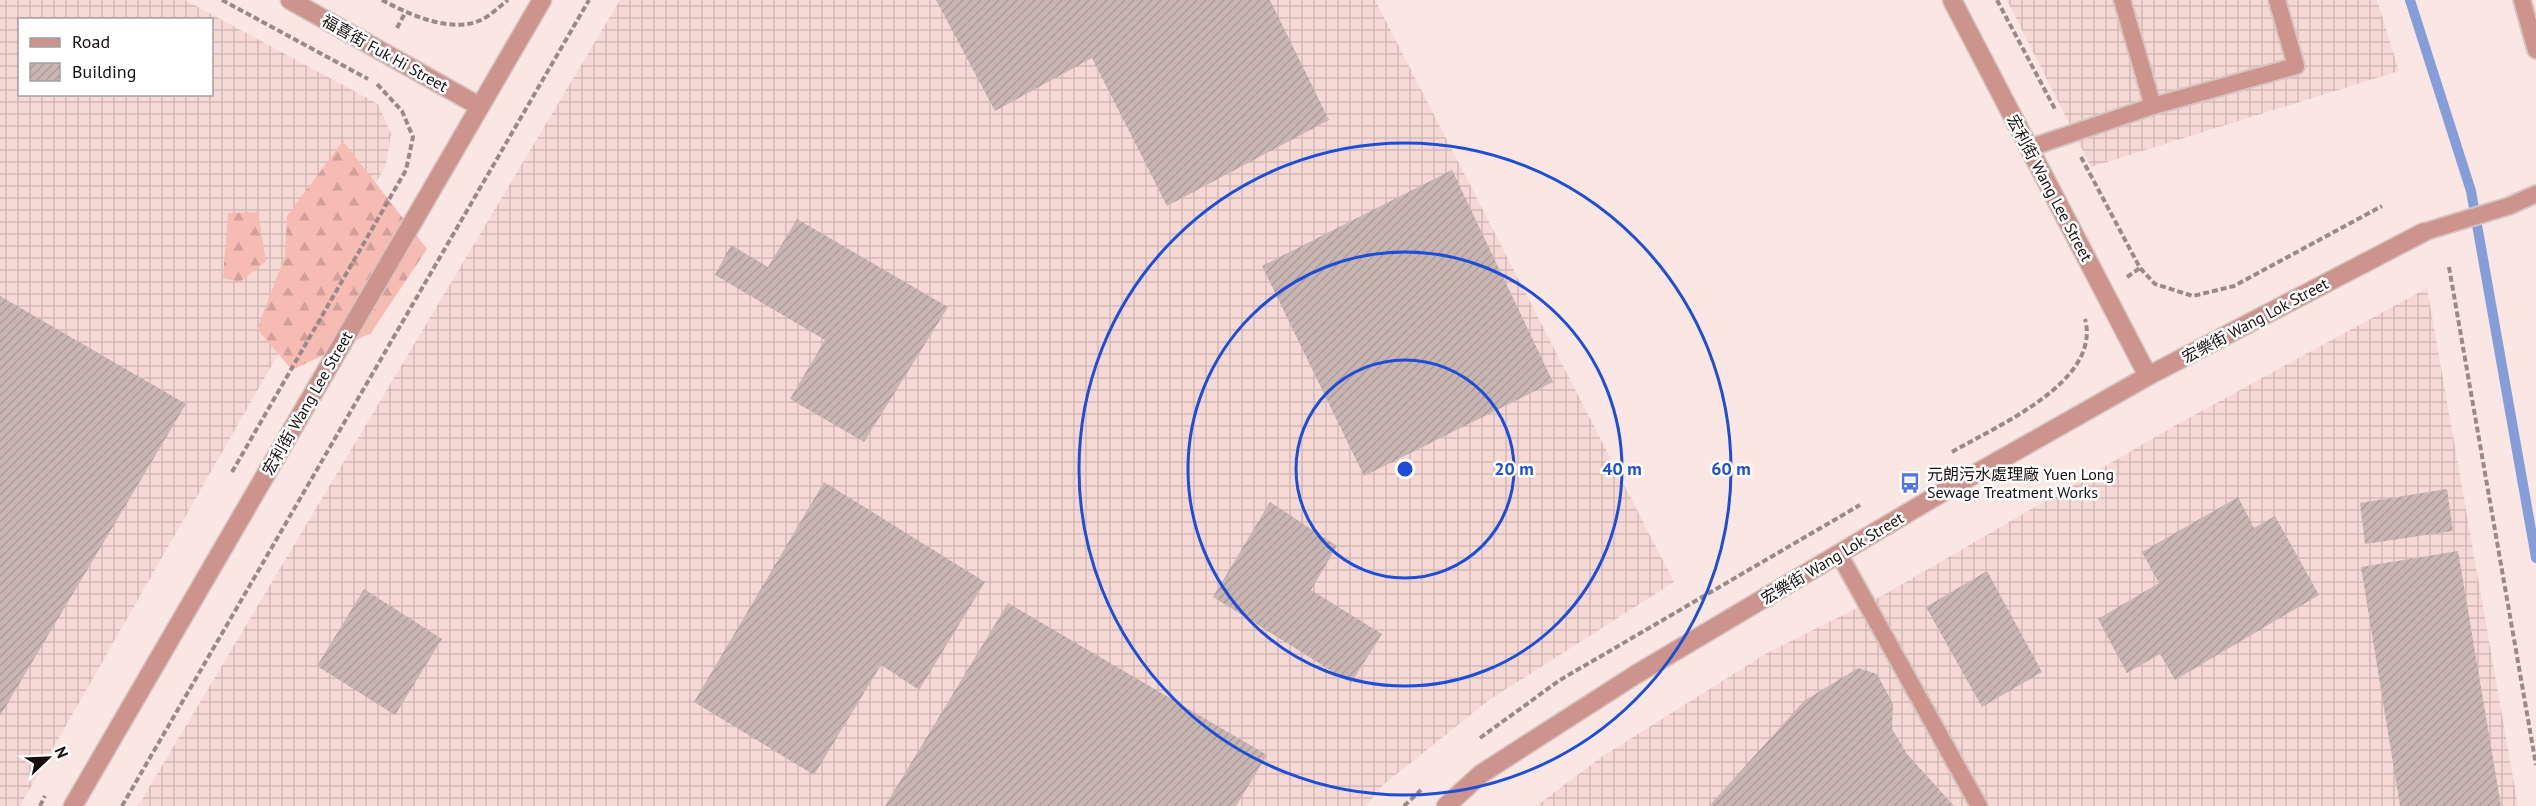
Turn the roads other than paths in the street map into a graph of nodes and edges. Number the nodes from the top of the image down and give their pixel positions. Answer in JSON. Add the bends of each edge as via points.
{"nodes":[{"id":1,"x":290,"y":0,"type":"edge"},
{"id":2,"x":542,"y":0,"type":"edge"},
{"id":3,"x":1952,"y":0,"type":"edge"},
{"id":4,"x":2122,"y":0,"type":"edge"},
{"id":5,"x":2277,"y":0,"type":"edge"},
{"id":6,"x":2522,"y":0,"type":"edge"},
{"id":7,"x":2536,"y":50,"type":"edge"},
{"id":8,"x":479,"y":106,"type":"junction"},
{"id":9,"x":2153,"y":106,"type":"junction"},
{"id":10,"x":2029,"y":148,"type":"junction"},
{"id":11,"x":2536,"y":194,"type":"edge"},
{"id":12,"x":2424,"y":232,"type":"joint"},
{"id":13,"x":2148,"y":376,"type":"junction"},
{"id":14,"x":1839,"y":554,"type":"junction"},
{"id":15,"x":73,"y":806,"type":"edge"},
{"id":16,"x":1446,"y":806,"type":"edge"},
{"id":17,"x":1979,"y":806,"type":"edge"}],
"edges":[{"from":1,"to":8,"type":"street","name":"福喜街 Fuk Hi Street"},
{"from":2,"to":8,"type":"street","name":"宏利街 Wang Lee Street"},
{"from":3,"to":10,"type":"street","name":"宏利街 Wang Lee Street"},
{"from":4,"to":9,"type":"lane"},
{"from":5,"to":9,"type":"lane","via":[[2296,66]]},
{"from":6,"to":7,"type":"lane"},
{"from":8,"to":15,"type":"street","name":"宏利街 Wang Lee Street"},
{"from":9,"to":10,"type":"lane"},
{"from":10,"to":13,"type":"street","name":"宏利街 Wang Lee Street"},
{"from":11,"to":12,"type":"lane"},
{"from":12,"to":13,"type":"street","name":"宏樂街 Wang Lok Street"},
{"from":13,"to":14,"type":"street","name":"宏樂街 Wang Lok Street"},
{"from":14,"to":16,"type":"street","name":"宏樂街 Wang Lok Street","via":[[1635,675],[1481,774]]},
{"from":14,"to":17,"type":"lane"}]}
